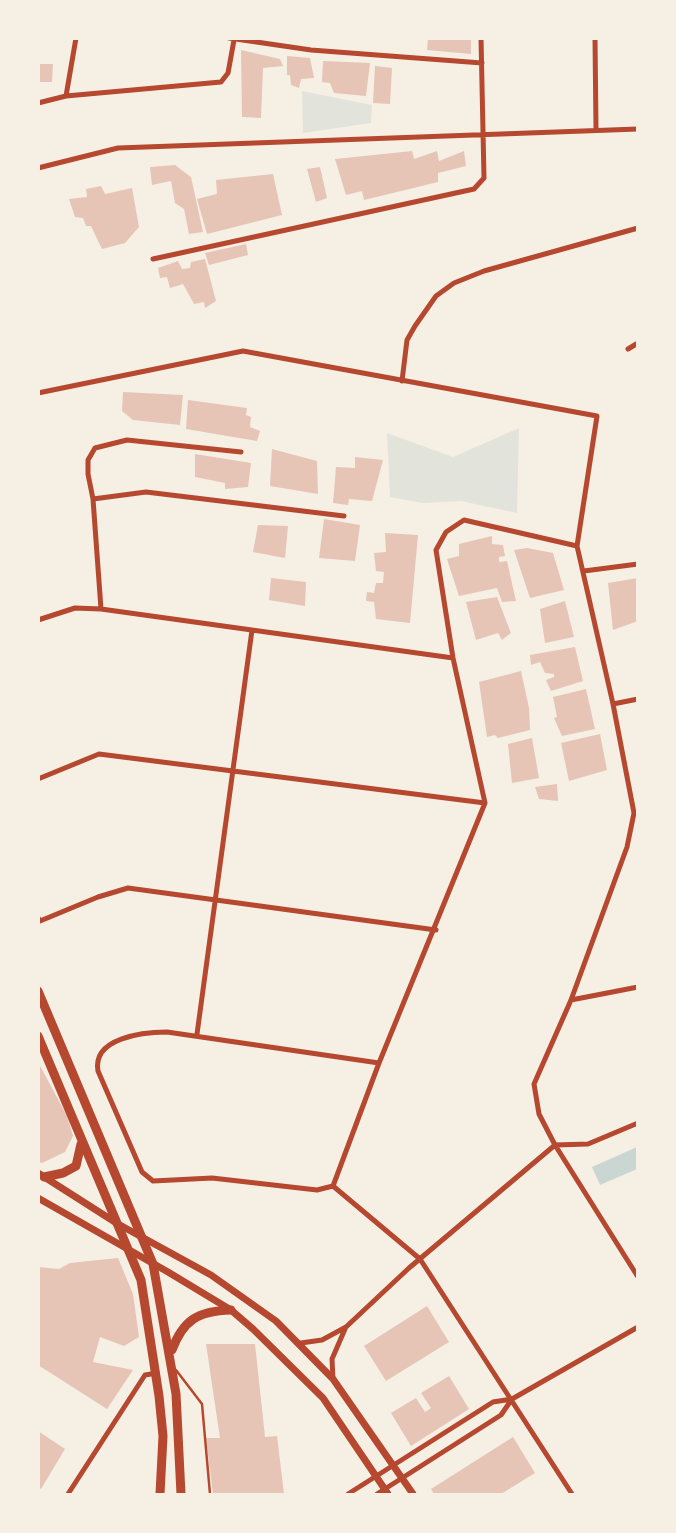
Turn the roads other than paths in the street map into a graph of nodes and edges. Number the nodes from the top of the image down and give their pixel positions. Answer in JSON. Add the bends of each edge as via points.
{"nodes":[{"id":1,"x":76,"y":38,"type":"edge"},
{"id":2,"x":481,"y":38,"type":"edge"},
{"id":3,"x":595,"y":38,"type":"edge"},
{"id":4,"x":231,"y":39,"type":"edge"},
{"id":5,"x":482,"y":63,"type":"junction"},
{"id":6,"x":66,"y":96,"type":"junction"},
{"id":7,"x":38,"y":103,"type":"edge"},
{"id":8,"x":638,"y":129,"type":"edge"},
{"id":9,"x":596,"y":130,"type":"junction"},
{"id":10,"x":484,"y":135,"type":"junction"},
{"id":11,"x":38,"y":168,"type":"edge"},
{"id":12,"x":638,"y":229,"type":"edge"},
{"id":13,"x":153,"y":259,"type":"dead end"},
{"id":14,"x":638,"y":343,"type":"edge"},
{"id":15,"x":628,"y":349,"type":"dead end"},
{"id":16,"x":402,"y":381,"type":"junction"},
{"id":17,"x":38,"y":393,"type":"edge"},
{"id":18,"x":241,"y":452,"type":"dead end"},
{"id":19,"x":93,"y":499,"type":"junction"},
{"id":20,"x":344,"y":516,"type":"dead end"},
{"id":21,"x":578,"y":546,"type":"junction"},
{"id":22,"x":638,"y":564,"type":"edge"},
{"id":23,"x":584,"y":571,"type":"junction"},
{"id":24,"x":101,"y":609,"type":"junction"},
{"id":25,"x":38,"y":620,"type":"edge"},
{"id":26,"x":253,"y":630,"type":"junction"},
{"id":27,"x":453,"y":659,"type":"junction"},
{"id":28,"x":638,"y":699,"type":"edge"},
{"id":29,"x":613,"y":704,"type":"junction"},
{"id":30,"x":235,"y":769,"type":"junction"},
{"id":31,"x":38,"y":779,"type":"edge"},
{"id":32,"x":485,"y":803,"type":"junction"},
{"id":33,"x":638,"y":846,"type":"edge"},
{"id":34,"x":627,"y":848,"type":"junction"},
{"id":35,"x":215,"y":900,"type":"junction"},
{"id":36,"x":39,"y":920,"type":"edge"},
{"id":37,"x":436,"y":930,"type":"junction"},
{"id":38,"x":638,"y":987,"type":"edge"},
{"id":39,"x":38,"y":991,"type":"edge"},
{"id":40,"x":571,"y":1000,"type":"junction"},
{"id":41,"x":197,"y":1034,"type":"junction"},
{"id":42,"x":38,"y":1036,"type":"edge"},
{"id":43,"x":379,"y":1063,"type":"junction"},
{"id":44,"x":638,"y":1123,"type":"edge"},
{"id":45,"x":81,"y":1139,"type":"junction"},
{"id":46,"x":555,"y":1145,"type":"junction"},
{"id":47,"x":41,"y":1175,"type":"edge"},
{"id":48,"x":333,"y":1186,"type":"junction"},
{"id":49,"x":38,"y":1198,"type":"edge"},
{"id":50,"x":118,"y":1224,"type":"junction"},
{"id":51,"x":144,"y":1238,"type":"junction"},
{"id":52,"x":128,"y":1249,"type":"junction"},
{"id":53,"x":420,"y":1259,"type":"junction"},
{"id":54,"x":153,"y":1264,"type":"junction"},
{"id":55,"x":638,"y":1277,"type":"edge"},
{"id":56,"x":231,"y":1310,"type":"junction"},
{"id":57,"x":346,"y":1327,"type":"junction"},
{"id":58,"x":638,"y":1327,"type":"edge"},
{"id":59,"x":301,"y":1343,"type":"junction"},
{"id":60,"x":171,"y":1352,"type":"junction"},
{"id":61,"x":173,"y":1366,"type":"junction"},
{"id":62,"x":157,"y":1373,"type":"junction"},
{"id":63,"x":332,"y":1379,"type":"junction"},
{"id":64,"x":512,"y":1399,"type":"junction"},
{"id":65,"x":394,"y":1466,"type":"junction"},
{"id":66,"x":376,"y":1476,"type":"junction"},
{"id":67,"x":402,"y":1479,"type":"junction"},
{"id":68,"x":386,"y":1492,"type":"edge"},
{"id":69,"x":68,"y":1494,"type":"edge"},
{"id":70,"x":160,"y":1494,"type":"edge"},
{"id":71,"x":181,"y":1494,"type":"edge"},
{"id":72,"x":210,"y":1494,"type":"edge"},
{"id":73,"x":348,"y":1494,"type":"edge"},
{"id":74,"x":377,"y":1494,"type":"edge"},
{"id":75,"x":413,"y":1494,"type":"edge"},
{"id":76,"x":572,"y":1494,"type":"edge"}],
"edges":[{"from":1,"to":6,"type":"street"},
{"from":2,"to":5,"type":"street"},
{"from":3,"to":9,"type":"street"},
{"from":4,"to":5,"type":"street"},
{"from":4,"to":6,"type":"street","via":[[228,73],[221,82]]},
{"from":5,"to":10,"type":"street"},
{"from":6,"to":7,"type":"street"},
{"from":8,"to":9,"type":"street"},
{"from":9,"to":10,"type":"street"},
{"from":10,"to":11,"type":"street","via":[[118,148]]},
{"from":10,"to":13,"type":"street","via":[[484,178],[474,188]]},
{"from":12,"to":16,"type":"street","via":[[454,283],[436,296],[407,340]]},
{"from":14,"to":15,"type":"street"},
{"from":16,"to":17,"type":"street","via":[[235,351]]},
{"from":16,"to":21,"type":"street","via":[[597,416]]},
{"from":18,"to":19,"type":"street","via":[[127,440],[109,443],[95,448],[88,460]]},
{"from":19,"to":20,"type":"street","via":[[146,492]]},
{"from":19,"to":24,"type":"street"},
{"from":21,"to":23,"type":"street"},
{"from":21,"to":27,"type":"street","via":[[464,520],[446,532],[436,550]]},
{"from":22,"to":23,"type":"street"},
{"from":23,"to":29,"type":"street"},
{"from":24,"to":25,"type":"street","via":[[75,608]]},
{"from":24,"to":26,"type":"street"},
{"from":26,"to":27,"type":"street"},
{"from":26,"to":30,"type":"street"},
{"from":27,"to":32,"type":"street"},
{"from":28,"to":29,"type":"street"},
{"from":29,"to":34,"type":"street","via":[[634,813]]},
{"from":30,"to":31,"type":"street","via":[[99,754]]},
{"from":30,"to":32,"type":"street"},
{"from":30,"to":35,"type":"street"},
{"from":32,"to":37,"type":"street"},
{"from":33,"to":34,"type":"street"},
{"from":34,"to":40,"type":"street"},
{"from":35,"to":36,"type":"street","via":[[128,888]]},
{"from":35,"to":37,"type":"street"},
{"from":35,"to":41,"type":"street"},
{"from":37,"to":43,"type":"street"},
{"from":38,"to":40,"type":"street"},
{"from":39,"to":51,"type":"main road"},
{"from":40,"to":46,"type":"street","via":[[534,1084],[539,1114]]},
{"from":41,"to":43,"type":"street"},
{"from":41,"to":48,"type":"street","via":[[137,1035],[106,1047],[97,1059],[98,1072],[145,1176],[157,1182],[212,1178],[317,1190]]},
{"from":42,"to":45,"type":"main road"},
{"from":43,"to":48,"type":"street"},
{"from":44,"to":46,"type":"street","via":[[588,1144]]},
{"from":45,"to":47,"type":"main road","via":[[76,1166],[63,1173]]},
{"from":45,"to":50,"type":"main road"},
{"from":46,"to":53,"type":"street"},
{"from":46,"to":55,"type":"street"},
{"from":47,"to":50,"type":"street"},
{"from":48,"to":53,"type":"street"},
{"from":49,"to":52,"type":"street"},
{"from":50,"to":51,"type":"street"},
{"from":50,"to":52,"type":"main road"},
{"from":51,"to":54,"type":"main road"},
{"from":51,"to":59,"type":"street","via":[[249,1300]]},
{"from":52,"to":54,"type":"street"},
{"from":52,"to":62,"type":"main road","via":[[147,1305]]},
{"from":53,"to":57,"type":"street"},
{"from":53,"to":64,"type":"street"},
{"from":54,"to":56,"type":"street"},
{"from":54,"to":60,"type":"main road"},
{"from":56,"to":60,"type":"main road","via":[[189,1319]]},
{"from":56,"to":66,"type":"street","via":[[323,1398]]},
{"from":57,"to":59,"type":"street","via":[[323,1340]]},
{"from":57,"to":63,"type":"street","via":[[332,1359]]},
{"from":58,"to":64,"type":"street"},
{"from":59,"to":63,"type":"street"},
{"from":60,"to":61,"type":"main road"},
{"from":61,"to":71,"type":"main road"},
{"from":61,"to":72,"type":"lane","via":[[202,1404]]},
{"from":62,"to":69,"type":"street","via":[[145,1375]]},
{"from":62,"to":70,"type":"main road","via":[[163,1436]]},
{"from":63,"to":65,"type":"street"},
{"from":64,"to":65,"type":"street","via":[[493,1402]]},
{"from":64,"to":67,"type":"street","via":[[501,1415]]},
{"from":64,"to":76,"type":"street"},
{"from":65,"to":66,"type":"street"},
{"from":65,"to":67,"type":"street"},
{"from":66,"to":68,"type":"street"},
{"from":66,"to":73,"type":"street"},
{"from":67,"to":68,"type":"street"},
{"from":67,"to":75,"type":"street"},
{"from":68,"to":74,"type":"street"}]}
